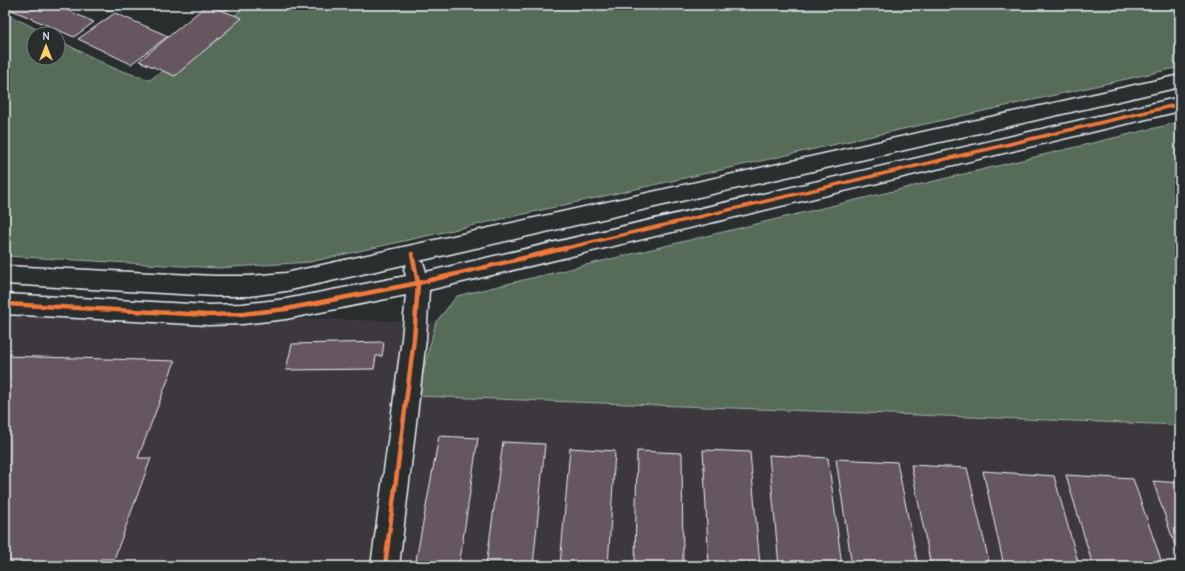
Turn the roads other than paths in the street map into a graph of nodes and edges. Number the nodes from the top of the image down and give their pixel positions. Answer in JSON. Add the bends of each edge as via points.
{"nodes":[{"id":1,"x":1180,"y":81,"type":"edge"},
{"id":2,"x":1180,"y":104,"type":"edge"},
{"id":3,"x":412,"y":254,"type":"junction"},
{"id":4,"x":5,"y":275,"type":"edge"},
{"id":5,"x":418,"y":283,"type":"junction"},
{"id":6,"x":5,"y":304,"type":"edge"},
{"id":7,"x":386,"y":566,"type":"edge"}],
"edges":[{"from":1,"to":3,"type":"street"},
{"from":2,"to":5,"type":"street"},
{"from":3,"to":4,"type":"street","via":[[292,281],[250,286]]},
{"from":3,"to":5,"type":"street"},
{"from":5,"to":6,"type":"street","via":[[286,310],[242,314],[208,315]]},
{"from":5,"to":7,"type":"street","via":[[414,340]]}]}
